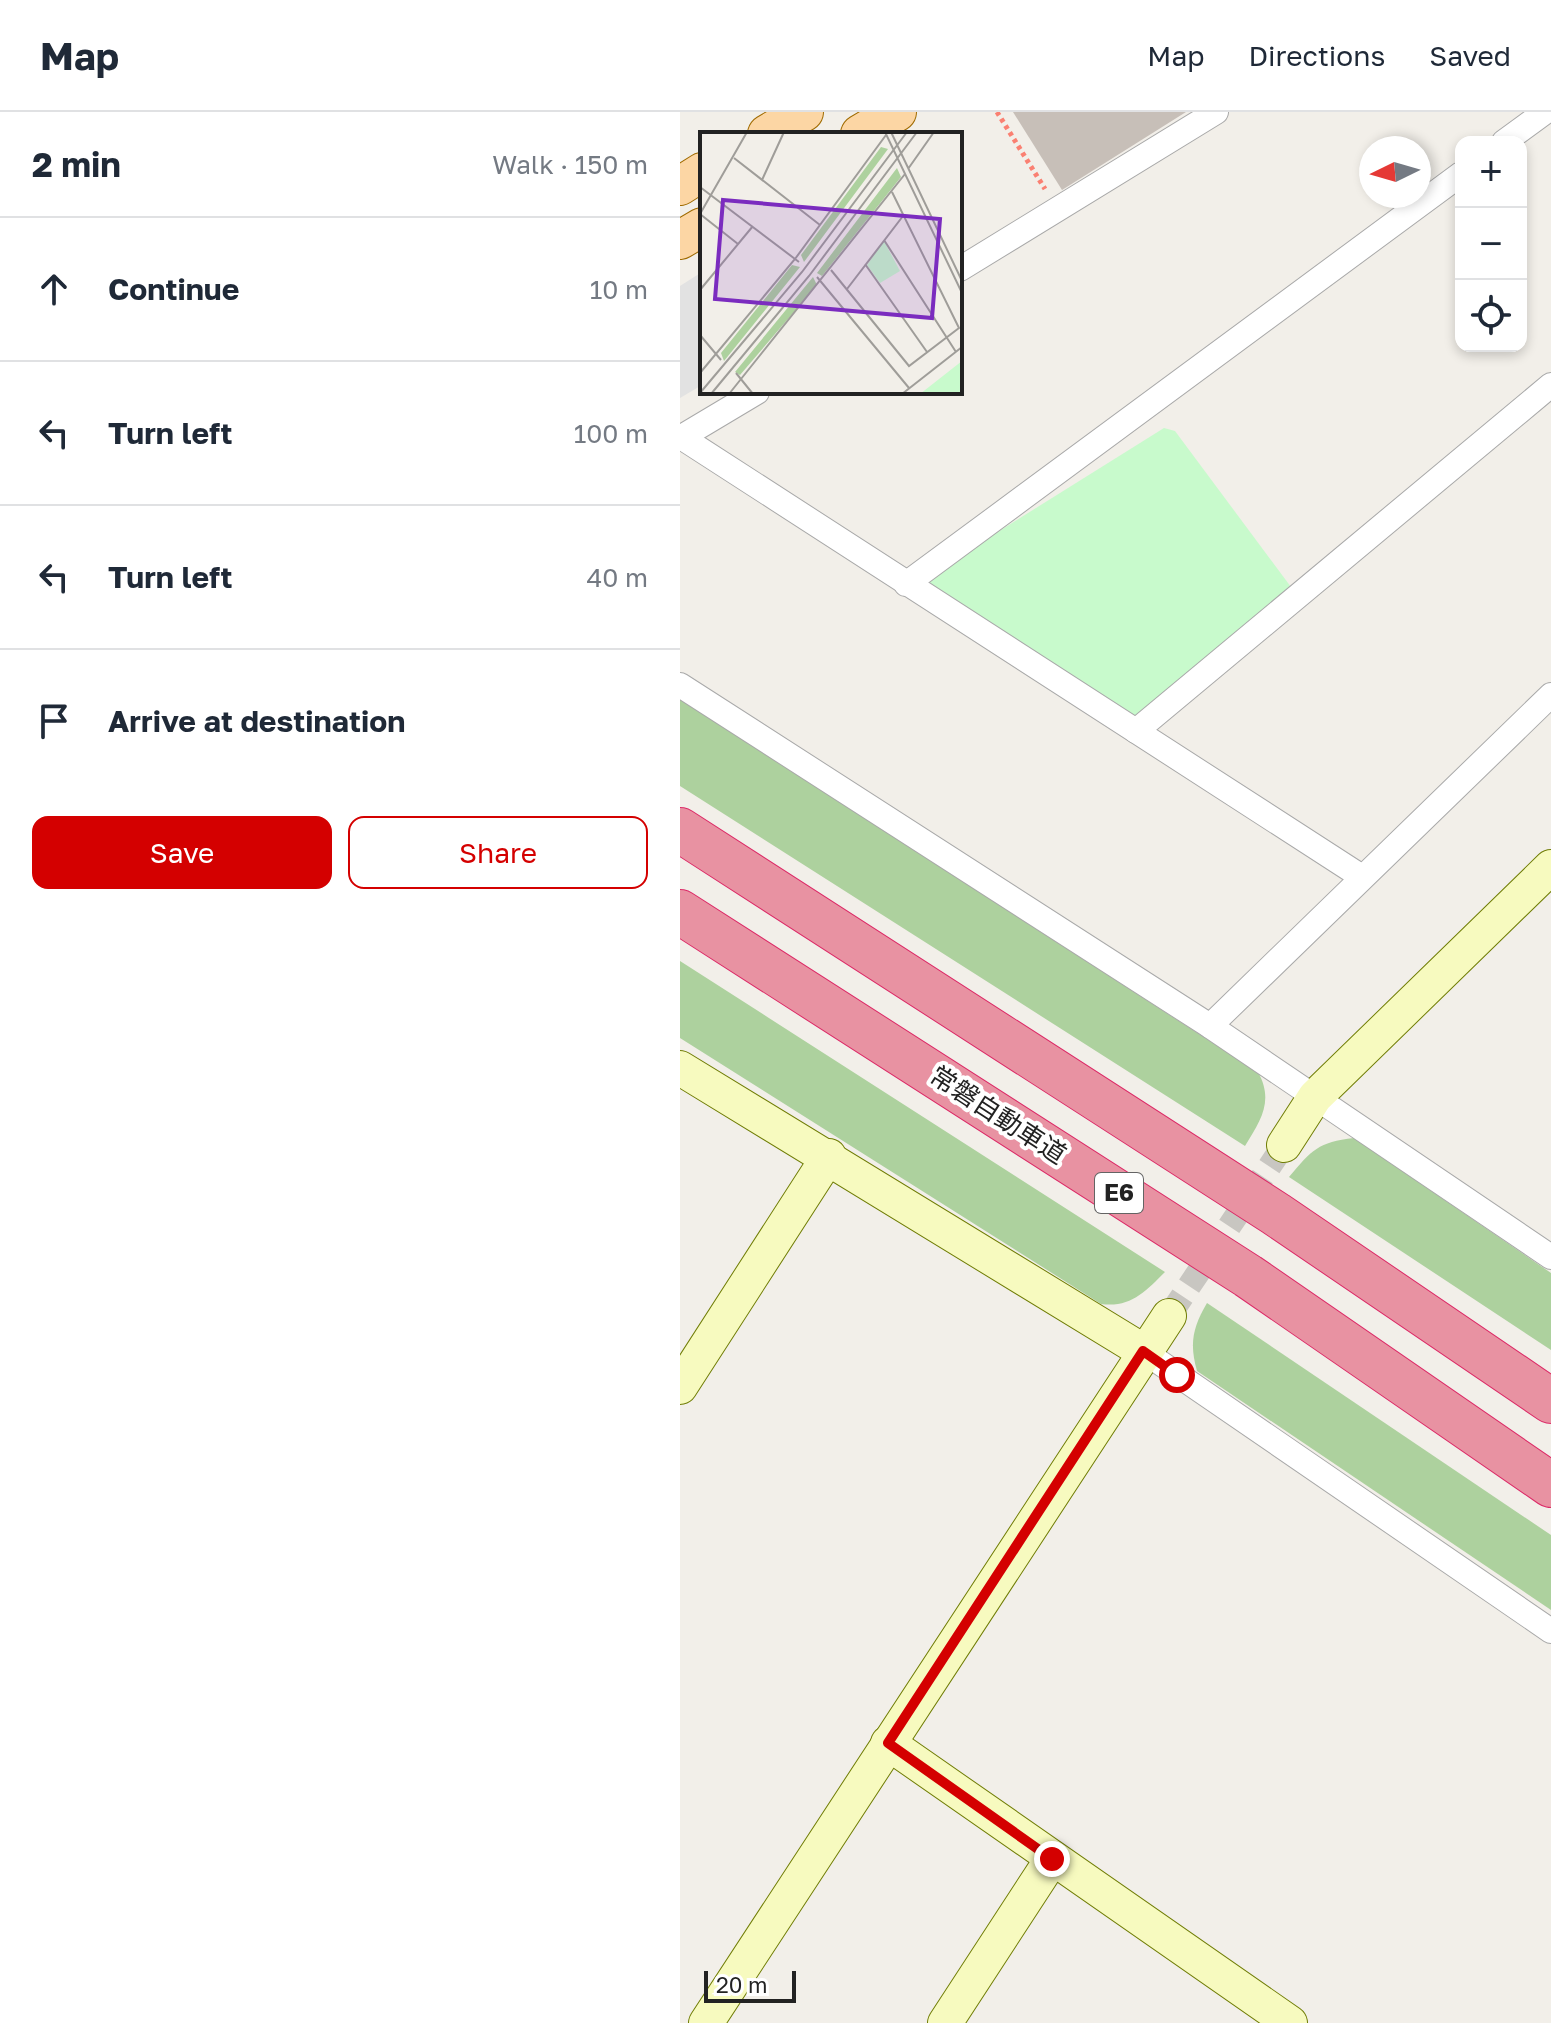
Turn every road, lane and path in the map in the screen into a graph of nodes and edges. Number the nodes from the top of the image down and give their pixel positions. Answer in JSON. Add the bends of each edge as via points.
{"nodes":[{"id":1,"x":804,"y":112,"type":"edge"},
{"id":2,"x":897,"y":112,"type":"edge"},
{"id":3,"x":997,"y":112,"type":"edge"},
{"id":4,"x":1216,"y":112,"type":"edge"},
{"id":5,"x":1545,"y":112,"type":"edge"},
{"id":6,"x":770,"y":132,"type":"edge"},
{"id":7,"x":863,"y":132,"type":"edge"},
{"id":8,"x":1512,"y":136,"type":"edge"},
{"id":9,"x":700,"y":173,"type":"edge"},
{"id":10,"x":1455,"y":178,"type":"edge"},
{"id":11,"x":680,"y":186,"type":"edge"},
{"id":12,"x":1058,"y":210,"type":"junction"},
{"id":13,"x":700,"y":228,"type":"edge"},
{"id":14,"x":680,"y":240,"type":"edge"},
{"id":15,"x":962,"y":268,"type":"edge"},
{"id":16,"x":1551,"y":385,"type":"edge"},
{"id":17,"x":754,"y":394,"type":"edge"},
{"id":18,"x":681,"y":438,"type":"edge"},
{"id":19,"x":906,"y":584,"type":"junction"},
{"id":20,"x":680,"y":685,"type":"edge"},
{"id":21,"x":1551,"y":695,"type":"edge"},
{"id":22,"x":1136,"y":731,"type":"junction"},
{"id":23,"x":680,"y":830,"type":"edge"},
{"id":24,"x":1551,"y":867,"type":"edge"},
{"id":25,"x":1362,"y":877,"type":"junction"},
{"id":26,"x":680,"y":912,"type":"edge"},
{"id":27,"x":1210,"y":1026,"type":"junction"},
{"id":28,"x":680,"y":1068,"type":"edge"},
{"id":29,"x":1315,"y":1097,"type":"junction"},
{"id":30,"x":1284,"y":1145,"type":"tunnel mouth"},
{"id":31,"x":829,"y":1156,"type":"junction"},
{"id":32,"x":1551,"y":1257,"type":"edge"},
{"id":33,"x":1169,"y":1316,"type":"tunnel mouth"},
{"id":34,"x":1143,"y":1351,"type":"junction"},
{"id":35,"x":680,"y":1387,"type":"edge"},
{"id":36,"x":1551,"y":1401,"type":"edge"},
{"id":37,"x":1551,"y":1485,"type":"edge"},
{"id":38,"x":1551,"y":1631,"type":"edge"},
{"id":39,"x":888,"y":1743,"type":"junction"},
{"id":40,"x":1052,"y":1859,"type":"junction"},
{"id":41,"x":706,"y":2023,"type":"edge"},
{"id":42,"x":945,"y":2023,"type":"edge"},
{"id":43,"x":1290,"y":2023,"type":"edge"}],
"edges":[{"from":1,"to":6,"type":"main road"},
{"from":2,"to":7,"type":"main road"},
{"from":3,"to":12,"type":"path"},
{"from":4,"to":12,"type":"street"},
{"from":5,"to":8,"type":"street"},
{"from":9,"to":11,"type":"main road"},
{"from":10,"to":19,"type":"street"},
{"from":12,"to":15,"type":"street"},
{"from":13,"to":14,"type":"main road"},
{"from":16,"to":22,"type":"street"},
{"from":17,"to":18,"type":"street"},
{"from":18,"to":19,"type":"street"},
{"from":19,"to":22,"type":"street"},
{"from":20,"to":27,"type":"street"},
{"from":21,"to":25,"type":"street"},
{"from":22,"to":25,"type":"street"},
{"from":23,"to":36,"type":"highway","number":"E6","via":[[1276,1214]]},
{"from":24,"to":29,"type":"street"},
{"from":25,"to":27,"type":"street"},
{"from":26,"to":37,"type":"highway","name":"常磐自動車道","number":"E6","via":[[1248,1276]]},
{"from":27,"to":29,"type":"street"},
{"from":28,"to":31,"type":"street"},
{"from":29,"to":30,"type":"street"},
{"from":29,"to":32,"type":"street"},
{"from":31,"to":34,"type":"street"},
{"from":31,"to":35,"type":"street"},
{"from":33,"to":34,"type":"street"},
{"from":34,"to":38,"type":"street"},
{"from":34,"to":39,"type":"street"},
{"from":39,"to":40,"type":"street"},
{"from":39,"to":41,"type":"street"},
{"from":40,"to":42,"type":"street"},
{"from":40,"to":43,"type":"street"}]}
